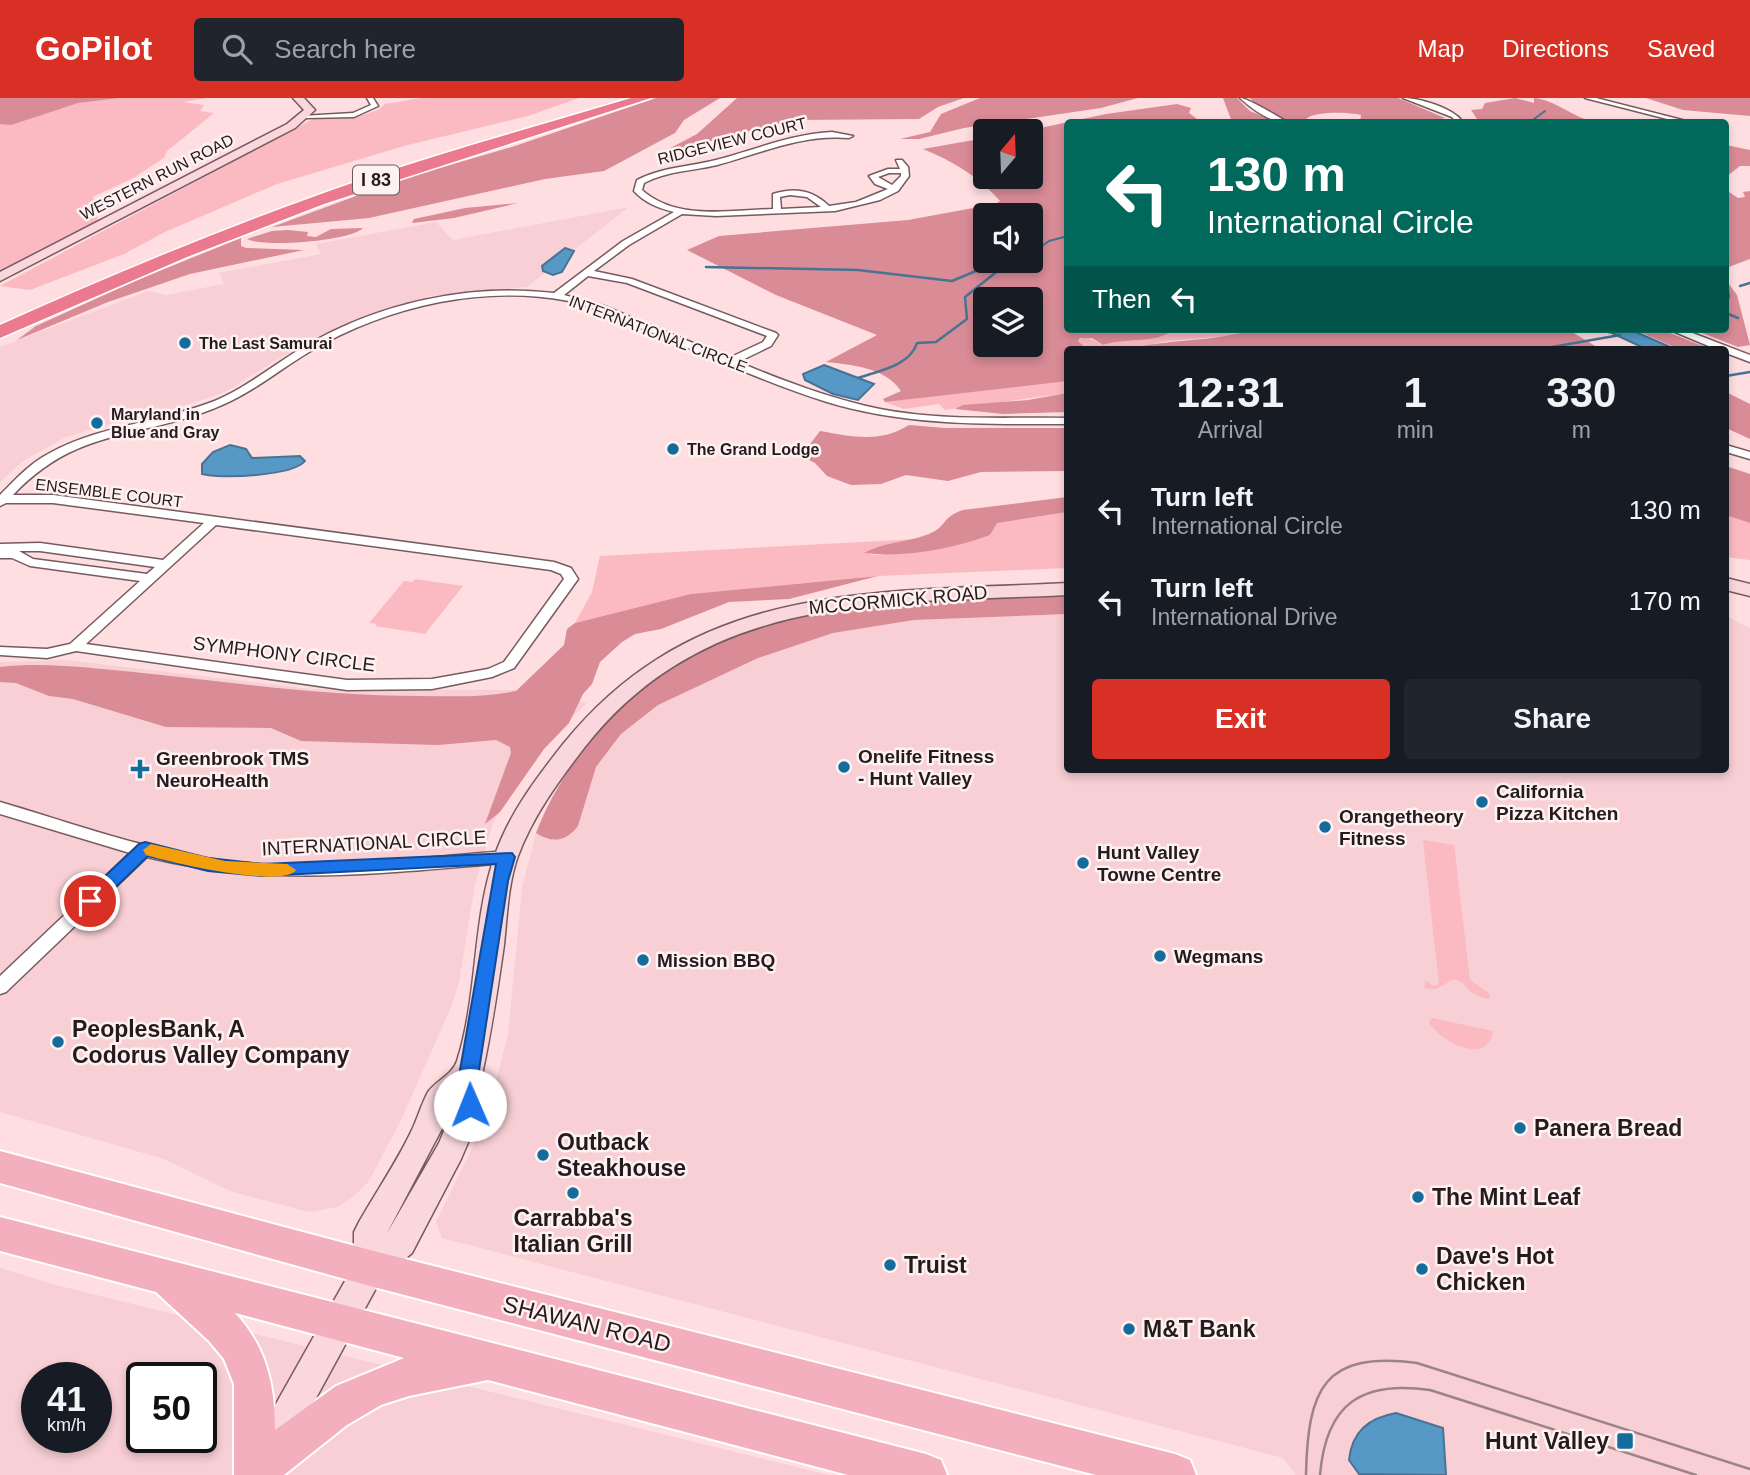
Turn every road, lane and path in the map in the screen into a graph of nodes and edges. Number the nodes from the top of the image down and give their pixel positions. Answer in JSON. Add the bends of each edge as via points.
{"nodes":[{"id":1,"x":298,"y":98,"type":"edge"},
{"id":2,"x":370,"y":98,"type":"edge"},
{"id":3,"x":619,"y":98,"type":"edge"},
{"id":4,"x":645,"y":98,"type":"edge"},
{"id":5,"x":1243,"y":98,"type":"edge"},
{"id":6,"x":1406,"y":98,"type":"edge"},
{"id":7,"x":1588,"y":98,"type":"edge"},
{"id":8,"x":306,"y":116,"type":"junction"},
{"id":9,"x":1277,"y":119,"type":"edge"},
{"id":10,"x":1457,"y":119,"type":"edge"},
{"id":11,"x":1674,"y":119,"type":"edge"},
{"id":12,"x":849,"y":136,"type":"dead end"},
{"id":13,"x":899,"y":162,"type":"dead end"},
{"id":14,"x":905,"y":171,"type":"junction"},
{"id":15,"x":895,"y":189,"type":"junction"},
{"id":16,"x":827,"y":209,"type":"junction"},
{"id":17,"x":681,"y":211,"type":"junction"},
{"id":18,"x":777,"y":211,"type":"junction"},
{"id":19,"x":588,"y":273,"type":"junction"},
{"id":20,"x":0,"y":277,"type":"edge"},
{"id":21,"x":556,"y":296,"type":"junction"},
{"id":22,"x":0,"y":317,"type":"edge"},
{"id":23,"x":0,"y":332,"type":"edge"},
{"id":24,"x":1683,"y":333,"type":"edge"},
{"id":25,"x":1717,"y":346,"type":"edge"},
{"id":26,"x":1729,"y":351,"type":"edge"},
{"id":27,"x":1750,"y":359,"type":"edge"},
{"id":28,"x":731,"y":361,"type":"junction"},
{"id":29,"x":1064,"y":421,"type":"edge"},
{"id":30,"x":1729,"y":449,"type":"edge"},
{"id":31,"x":1750,"y":456,"type":"edge"},
{"id":32,"x":1,"y":500,"type":"edge"},
{"id":33,"x":212,"y":522,"type":"junction"},
{"id":34,"x":0,"y":548,"type":"edge"},
{"id":35,"x":11,"y":552,"type":"edge"},
{"id":36,"x":162,"y":564,"type":"junction"},
{"id":37,"x":147,"y":578,"type":"junction"},
{"id":38,"x":1729,"y":585,"type":"edge"},
{"id":39,"x":1064,"y":589,"type":"edge"},
{"id":40,"x":1750,"y":590,"type":"edge"},
{"id":41,"x":75,"y":647,"type":"junction"},
{"id":42,"x":0,"y":651,"type":"edge"},
{"id":43,"x":0,"y":807,"type":"edge"},
{"id":44,"x":145,"y":849,"type":"junction"},
{"id":45,"x":506,"y":857,"type":"junction"},
{"id":46,"x":0,"y":988,"type":"edge"},
{"id":47,"x":0,"y":1167,"type":"edge"},
{"id":48,"x":0,"y":1234,"type":"edge"},
{"id":49,"x":370,"y":1268,"type":"junction"},
{"id":50,"x":162,"y":1276,"type":"junction"},
{"id":51,"x":339,"y":1323,"type":"junction"},
{"id":52,"x":489,"y":1362,"type":"junction"},
{"id":53,"x":254,"y":1474,"type":"edge"},
{"id":54,"x":926,"y":1475,"type":"edge"},
{"id":55,"x":1175,"y":1475,"type":"edge"}],
"edges":[{"from":1,"to":8,"type":"main road","via":[[308,106]]},
{"from":2,"to":8,"type":"street","via":[[375,106],[362,113]]},
{"from":3,"to":22,"type":"highway","number":"I 83","via":[[291,200]]},
{"from":4,"to":23,"type":"highway","number":"I 83","via":[[329,197],[176,255]]},
{"from":5,"to":9,"type":"street"},
{"from":6,"to":10,"type":"street"},
{"from":7,"to":11,"type":"street"},
{"from":8,"to":20,"type":"main road","name":"WESTERN RUN ROAD"},
{"from":12,"to":17,"type":"street","name":"RIDGEVIEW COURT","via":[[796,138],[714,163],[649,176],[637,186],[653,203]]},
{"from":13,"to":14,"type":"street"},
{"from":14,"to":15,"type":"street"},
{"from":14,"to":15,"type":"street","via":[[873,176]]},
{"from":15,"to":16,"type":"street","via":[[861,203]]},
{"from":16,"to":18,"type":"street"},
{"from":16,"to":18,"type":"street","via":[[807,194],[794,192],[776,196]]},
{"from":17,"to":18,"type":"street"},
{"from":17,"to":19,"type":"street","via":[[626,243]]},
{"from":19,"to":21,"type":"street"},
{"from":19,"to":28,"type":"street","via":[[629,281],[773,335],[766,344]]},
{"from":21,"to":28,"type":"street","name":"INTERNATIONAL CIRCLE","via":[[593,306]]},
{"from":21,"to":32,"type":"street","name":"INTERNATIONAL CIRCLE","via":[[468,295],[377,317],[310,347],[216,404],[60,450]]},
{"from":24,"to":25,"type":"street"},
{"from":26,"to":27,"type":"street"},
{"from":28,"to":29,"type":"street","name":"INTERNATIONAL CIRCLE","via":[[840,403],[891,415]]},
{"from":30,"to":31,"type":"street"},
{"from":32,"to":33,"type":"street","name":"ENSEMBLE COURT","via":[[54,499]]},
{"from":33,"to":36,"type":"street"},
{"from":33,"to":41,"type":"street","name":"SYMPHONY CIRCLE","via":[[554,566],[571,579],[509,665],[492,673],[432,684],[347,685]]},
{"from":34,"to":35,"type":"street"},
{"from":35,"to":36,"type":"street"},
{"from":35,"to":37,"type":"street","via":[[30,562]]},
{"from":36,"to":37,"type":"street"},
{"from":37,"to":41,"type":"street"},
{"from":38,"to":40,"type":"main road"},
{"from":39,"to":45,"type":"main road","name":"MCCORMICK ROAD","via":[[822,604],[744,624],[692,645],[642,677],[574,743],[536,795]]},
{"from":41,"to":42,"type":"street","via":[[48,656],[29,650]]},
{"from":43,"to":44,"type":"street","name":"INTERNATIONAL CIRCLE"},
{"from":44,"to":45,"type":"street","name":"INTERNATIONAL CIRCLE","via":[[208,864],[262,870]]},
{"from":44,"to":46,"type":"street"},
{"from":45,"to":49,"type":"main road","name":"MCCORMICK ROAD","via":[[469,1070],[470,1105],[401,1242]]},
{"from":47,"to":49,"type":"main road","name":"SHAWAN ROAD"},
{"from":48,"to":50,"type":"main road"},
{"from":49,"to":51,"type":"main road","name":"MCCORMICK ROAD"},
{"from":49,"to":55,"type":"main road","name":"SHAWAN ROAD"},
{"from":50,"to":51,"type":"main road"},
{"from":50,"to":53,"type":"main road","via":[[218,1320],[249,1364],[257,1398]]},
{"from":51,"to":52,"type":"main road"},
{"from":51,"to":53,"type":"main road","name":"MCCORMICK ROAD"},
{"from":52,"to":53,"type":"main road","via":[[369,1389],[331,1411]]},
{"from":52,"to":54,"type":"main road"}]}
